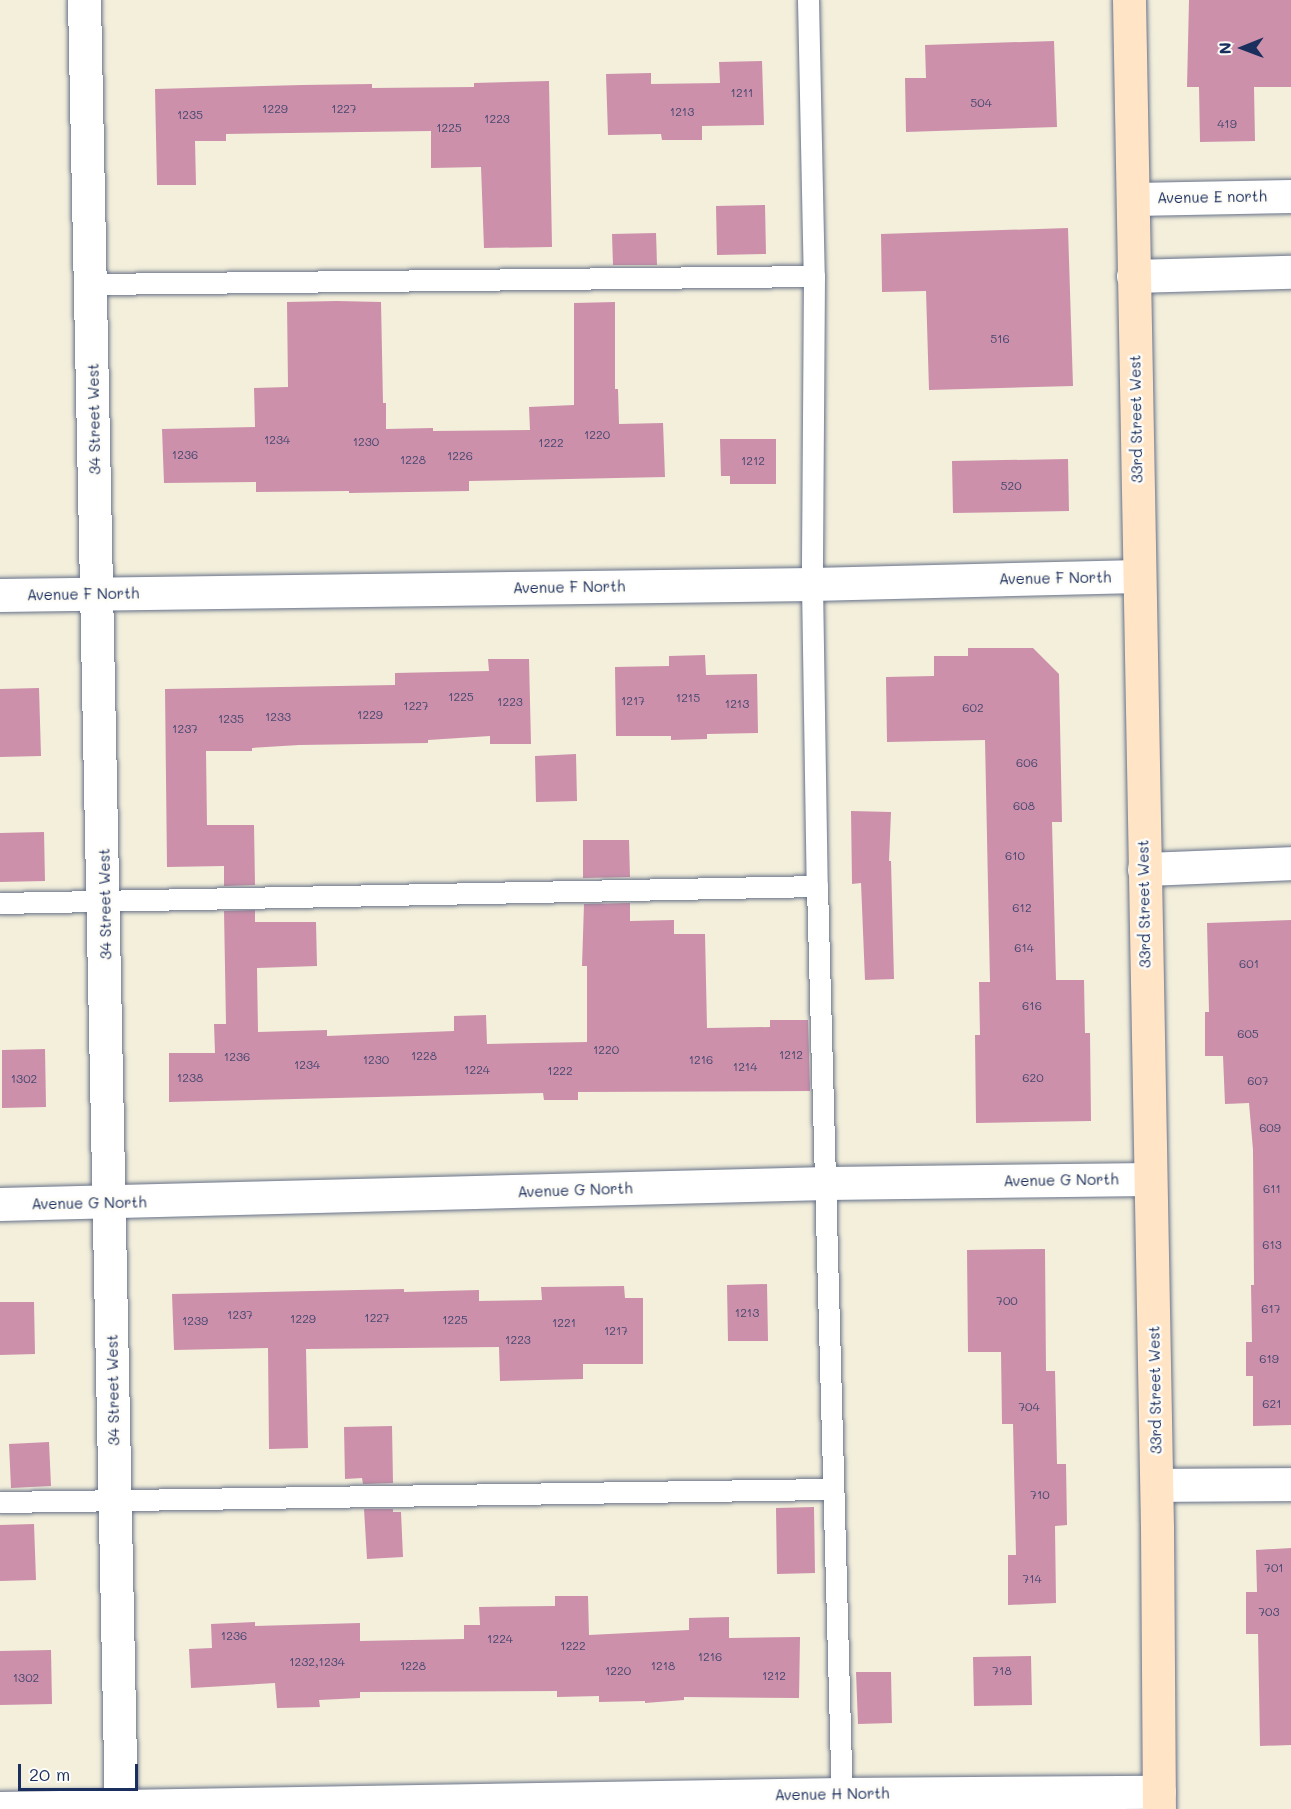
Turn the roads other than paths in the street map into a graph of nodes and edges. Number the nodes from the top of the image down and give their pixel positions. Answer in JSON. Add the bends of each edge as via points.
{"nodes":[{"id":1,"x":84,"y":0,"type":"edge"},
{"id":2,"x":808,"y":0,"type":"edge"},
{"id":3,"x":1129,"y":0,"type":"edge"},
{"id":4,"x":1291,"y":195,"type":"edge"},
{"id":5,"x":1133,"y":199,"type":"junction"},
{"id":6,"x":1291,"y":272,"type":"edge"},
{"id":7,"x":814,"y":276,"type":"junction"},
{"id":8,"x":1133,"y":276,"type":"junction"},
{"id":9,"x":91,"y":284,"type":"junction"},
{"id":10,"x":1139,"y":576,"type":"junction"},
{"id":11,"x":812,"y":584,"type":"junction"},
{"id":12,"x":98,"y":594,"type":"junction"},
{"id":13,"x":0,"y":595,"type":"edge"},
{"id":14,"x":1291,"y":863,"type":"edge"},
{"id":15,"x":1144,"y":869,"type":"junction"},
{"id":16,"x":818,"y":886,"type":"junction"},
{"id":17,"x":105,"y":902,"type":"junction"},
{"id":18,"x":0,"y":903,"type":"edge"},
{"id":19,"x":1150,"y":1179,"type":"junction"},
{"id":20,"x":827,"y":1183,"type":"junction"},
{"id":21,"x":110,"y":1203,"type":"junction"},
{"id":22,"x":0,"y":1204,"type":"edge"},
{"id":23,"x":1291,"y":1484,"type":"edge"},
{"id":24,"x":1156,"y":1485,"type":"junction"},
{"id":25,"x":832,"y":1489,"type":"junction"},
{"id":26,"x":115,"y":1499,"type":"junction"},
{"id":27,"x":0,"y":1502,"type":"edge"},
{"id":28,"x":1159,"y":1800,"type":"edge"},
{"id":29,"x":842,"y":1801,"type":"edge"},
{"id":30,"x":0,"y":1808,"type":"edge"},
{"id":31,"x":121,"y":1808,"type":"edge"}],
"edges":[{"from":1,"to":9,"type":"street","name":"34 Street West"},
{"from":2,"to":7,"type":"lane"},
{"from":3,"to":5,"type":"main road","name":"33rd Street West"},
{"from":4,"to":5,"type":"street","name":"Avenue E north"},
{"from":5,"to":8,"type":"main road","name":"33rd Street West"},
{"from":6,"to":8,"type":"street"},
{"from":7,"to":9,"type":"lane"},
{"from":7,"to":11,"type":"lane"},
{"from":8,"to":10,"type":"main road","name":"33rd Street West"},
{"from":9,"to":12,"type":"street","name":"34 Street West"},
{"from":10,"to":11,"type":"street","name":"Avenue F North"},
{"from":10,"to":15,"type":"main road","name":"33rd Street West"},
{"from":11,"to":12,"type":"street","name":"Avenue F North"},
{"from":11,"to":16,"type":"lane"},
{"from":12,"to":13,"type":"street","name":"Avenue F North"},
{"from":12,"to":17,"type":"street","name":"34 Street West"},
{"from":14,"to":15,"type":"street"},
{"from":15,"to":19,"type":"main road","name":"33rd Street West"},
{"from":16,"to":17,"type":"lane"},
{"from":16,"to":20,"type":"lane"},
{"from":17,"to":18,"type":"lane"},
{"from":17,"to":21,"type":"street","name":"34 Street West"},
{"from":19,"to":20,"type":"street","name":"Avenue G North"},
{"from":19,"to":24,"type":"main road","name":"33rd Street West"},
{"from":20,"to":21,"type":"street","name":"Avenue G North"},
{"from":20,"to":25,"type":"lane"},
{"from":21,"to":22,"type":"street","name":"Avenue G North"},
{"from":21,"to":26,"type":"street","name":"34 Street West"},
{"from":23,"to":24,"type":"street"},
{"from":24,"to":28,"type":"main road","name":"33rd Street West"},
{"from":25,"to":26,"type":"lane"},
{"from":25,"to":29,"type":"lane"},
{"from":26,"to":27,"type":"lane"},
{"from":26,"to":31,"type":"street","name":"34 Street West"},
{"from":28,"to":29,"type":"street","name":"Avenue H North"},
{"from":29,"to":31,"type":"street","name":"Avenue H North"},
{"from":30,"to":31,"type":"street","name":"Avenue H North"}]}
